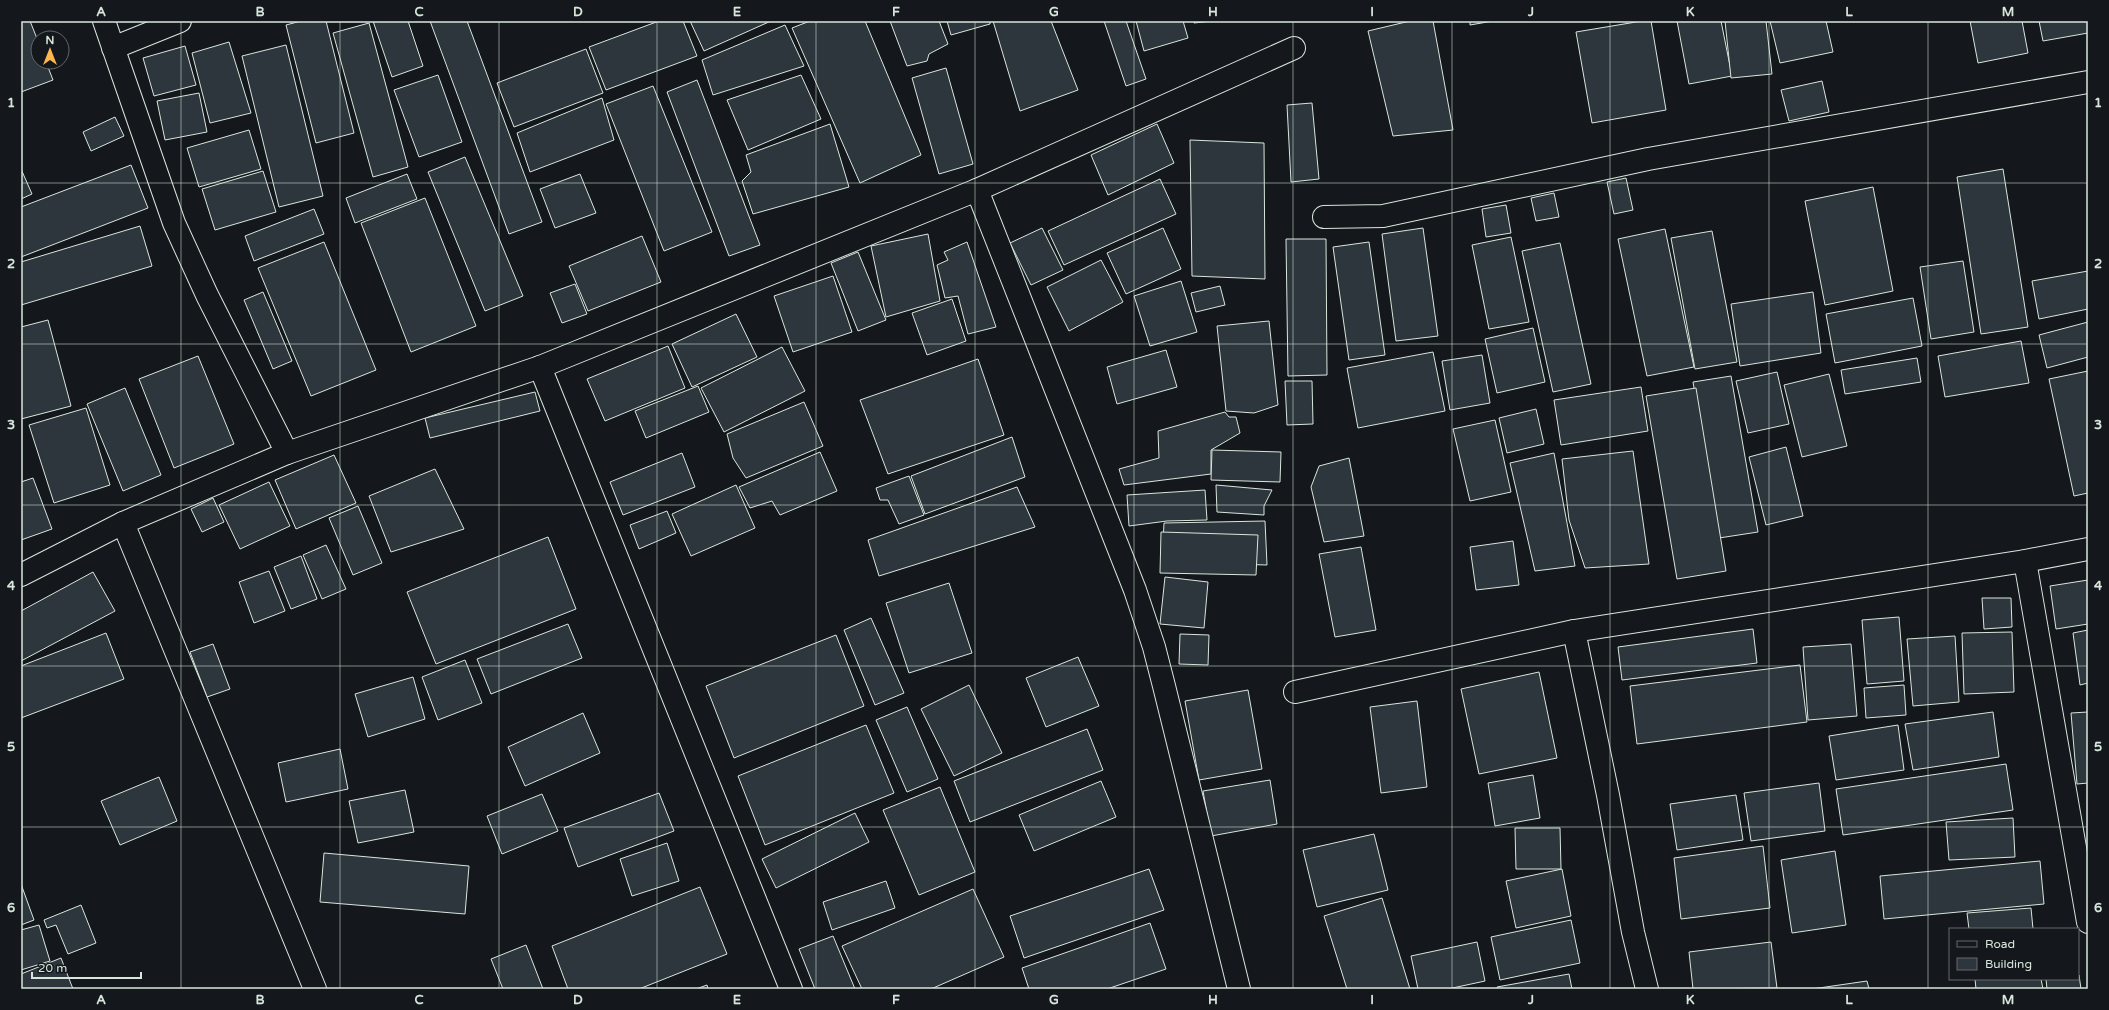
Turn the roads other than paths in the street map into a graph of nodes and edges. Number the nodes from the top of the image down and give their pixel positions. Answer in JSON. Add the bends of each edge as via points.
{"nodes":[{"id":1,"x":104,"y":21,"type":"edge"},
{"id":2,"x":180,"y":21,"type":"edge"},
{"id":3,"x":113,"y":48,"type":"junction"},
{"id":4,"x":1294,"y":48,"type":"dead end"},
{"id":5,"x":2088,"y":82,"type":"edge"},
{"id":6,"x":977,"y":190,"type":"junction"},
{"id":7,"x":1324,"y":217,"type":"dead end"},
{"id":8,"x":540,"y":367,"type":"junction"},
{"id":9,"x":287,"y":453,"type":"junction"},
{"id":10,"x":123,"y":523,"type":"junction"},
{"id":11,"x":2088,"y":549,"type":"edge"},
{"id":12,"x":2025,"y":561,"type":"junction"},
{"id":13,"x":21,"y":574,"type":"edge"},
{"id":14,"x":1574,"y":631,"type":"junction"},
{"id":15,"x":1295,"y":692,"type":"dead end"},
{"id":16,"x":2088,"y":922,"type":"edge"},
{"id":17,"x":315,"y":989,"type":"edge"},
{"id":18,"x":791,"y":989,"type":"edge"},
{"id":19,"x":1239,"y":989,"type":"edge"},
{"id":20,"x":1647,"y":989,"type":"edge"}],
"edges":[{"from":1,"to":3,"type":"street"},
{"from":2,"to":3,"type":"street"},
{"from":3,"to":9,"type":"street","via":[[174,224]]},
{"from":4,"to":6,"type":"street"},
{"from":5,"to":7,"type":"street","via":[[1648,159],[1383,216]]},
{"from":6,"to":8,"type":"street"},
{"from":6,"to":19,"type":"street","via":[[1135,590],[1154,647]]},
{"from":8,"to":9,"type":"street"},
{"from":8,"to":18,"type":"street"},
{"from":9,"to":10,"type":"street"},
{"from":10,"to":13,"type":"street"},
{"from":10,"to":17,"type":"street"},
{"from":11,"to":12,"type":"street"},
{"from":12,"to":14,"type":"street"},
{"from":12,"to":16,"type":"street"},
{"from":14,"to":15,"type":"street"},
{"from":14,"to":20,"type":"street","via":[[1633,932]]}]}
